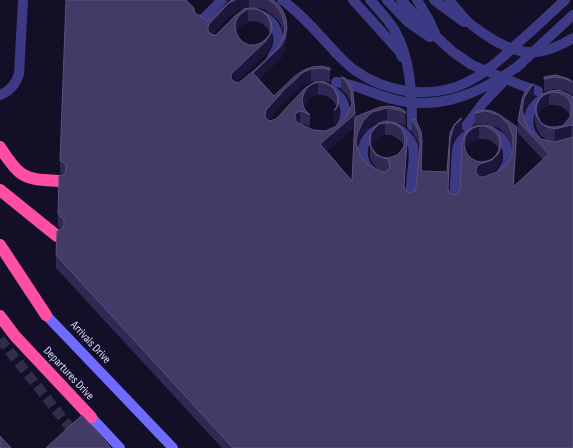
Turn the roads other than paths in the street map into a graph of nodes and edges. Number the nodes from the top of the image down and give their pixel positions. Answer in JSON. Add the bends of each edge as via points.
{"nodes":[{"id":1,"x":23,"y":0,"type":"edge"},
{"id":2,"x":222,"y":0,"type":"edge"},
{"id":3,"x":282,"y":0,"type":"edge"},
{"id":4,"x":353,"y":0,"type":"edge"},
{"id":5,"x":370,"y":0,"type":"edge"},
{"id":6,"x":386,"y":0,"type":"edge"},
{"id":7,"x":401,"y":0,"type":"edge"},
{"id":8,"x":417,"y":0,"type":"edge"},
{"id":9,"x":421,"y":0,"type":"edge"},
{"id":10,"x":434,"y":0,"type":"edge"},
{"id":11,"x":449,"y":0,"type":"edge"},
{"id":12,"x":452,"y":0,"type":"edge"},
{"id":13,"x":565,"y":0,"type":"edge"},
{"id":14,"x":458,"y":10,"type":"junction"},
{"id":15,"x":249,"y":14,"type":"dead end"},
{"id":16,"x":573,"y":15,"type":"edge"},
{"id":17,"x":428,"y":18,"type":"junction"},
{"id":18,"x":200,"y":22,"type":"edge"},
{"id":19,"x":484,"y":34,"type":"junction"},
{"id":20,"x":573,"y":38,"type":"edge"},
{"id":21,"x":441,"y":41,"type":"junction"},
{"id":22,"x":402,"y":46,"type":"junction"},
{"id":23,"x":453,"y":52,"type":"junction"},
{"id":24,"x":521,"y":64,"type":"junction"},
{"id":25,"x":263,"y":66,"type":"edge"},
{"id":26,"x":408,"y":72,"type":"junction"},
{"id":27,"x":336,"y":82,"type":"dead end"},
{"id":28,"x":318,"y":87,"type":"edge"},
{"id":29,"x":538,"y":91,"type":"dead end"},
{"id":30,"x":0,"y":95,"type":"edge"},
{"id":31,"x":573,"y":103,"type":"edge"},
{"id":32,"x":412,"y":126,"type":"dead end"},
{"id":33,"x":466,"y":126,"type":"dead end"},
{"id":34,"x":328,"y":136,"type":"edge"},
{"id":35,"x":542,"y":145,"type":"edge"},
{"id":36,"x":0,"y":147,"type":"edge"},
{"id":37,"x":379,"y":177,"type":"edge"},
{"id":38,"x":492,"y":180,"type":"edge"},
{"id":39,"x":59,"y":181,"type":"edge"},
{"id":40,"x":0,"y":190,"type":"edge"},
{"id":41,"x":410,"y":198,"type":"edge"},
{"id":42,"x":454,"y":201,"type":"edge"},
{"id":43,"x":57,"y":236,"type":"edge"},
{"id":44,"x":0,"y":245,"type":"edge"},
{"id":45,"x":46,"y":315,"type":"joint"},
{"id":46,"x":0,"y":316,"type":"edge"},
{"id":47,"x":91,"y":417,"type":"joint"},
{"id":48,"x":120,"y":448,"type":"edge"},
{"id":49,"x":173,"y":448,"type":"edge"}],
"edges":[{"from":1,"to":30,"type":"lane","via":[[19,74],[14,85]]},
{"from":2,"to":18,"type":"lane"},
{"from":3,"to":13,"type":"lane","bridge":true,"via":[[356,71],[390,88],[416,92],[442,91],[478,77],[502,59]]},
{"from":4,"to":26,"type":"lane","via":[[399,51]]},
{"from":5,"to":22,"type":"lane","via":[[388,20]]},
{"from":6,"to":22,"type":"lane"},
{"from":6,"to":23,"type":"lane","via":[[418,30]]},
{"from":7,"to":21,"type":"lane"},
{"from":8,"to":17,"type":"lane"},
{"from":9,"to":17,"type":"lane"},
{"from":10,"to":19,"type":"lane"},
{"from":11,"to":14,"type":"lane"},
{"from":12,"to":14,"type":"lane"},
{"from":14,"to":19,"type":"lane"},
{"from":15,"to":25,"type":"lane","via":[[267,18],[277,32],[277,49]]},
{"from":16,"to":24,"type":"lane","bridge":true},
{"from":17,"to":21,"type":"lane"},
{"from":19,"to":20,"type":"lane","via":[[503,45],[526,52],[550,50]]},
{"from":21,"to":23,"type":"lane"},
{"from":22,"to":26,"type":"lane"},
{"from":23,"to":29,"type":"lane","via":[[472,65]]},
{"from":24,"to":27,"type":"lane","bridge":true,"via":[[480,90],[428,103],[393,100],[359,87]]},
{"from":24,"to":33,"type":"lane","bridge":true},
{"from":26,"to":32,"type":"lane"},
{"from":28,"to":34,"type":"lane","via":[[335,91],[345,106],[343,123],[338,130]]},
{"from":31,"to":35,"type":"lane","via":[[560,96],[551,96],[542,98],[535,104],[530,112],[529,129]]},
{"from":36,"to":39,"type":"highway","via":[[22,174],[30,178]]},
{"from":37,"to":41,"type":"lane","via":[[372,173],[363,159],[364,142],[376,130],[394,127],[408,136],[412,144],[414,153]]},
{"from":38,"to":42,"type":"lane","via":[[499,176],[507,164],[505,144],[502,138],[491,131],[470,133],[461,140],[456,152]]},
{"from":40,"to":43,"type":"highway"},
{"from":44,"to":45,"type":"highway","name":"Arrivals Drive"},
{"from":45,"to":49,"type":"main road","name":"Arrivals Drive"},
{"from":46,"to":47,"type":"highway","name":"Departures Drive","via":[[15,336]]},
{"from":47,"to":48,"type":"main road","name":"Departures Drive"}]}
